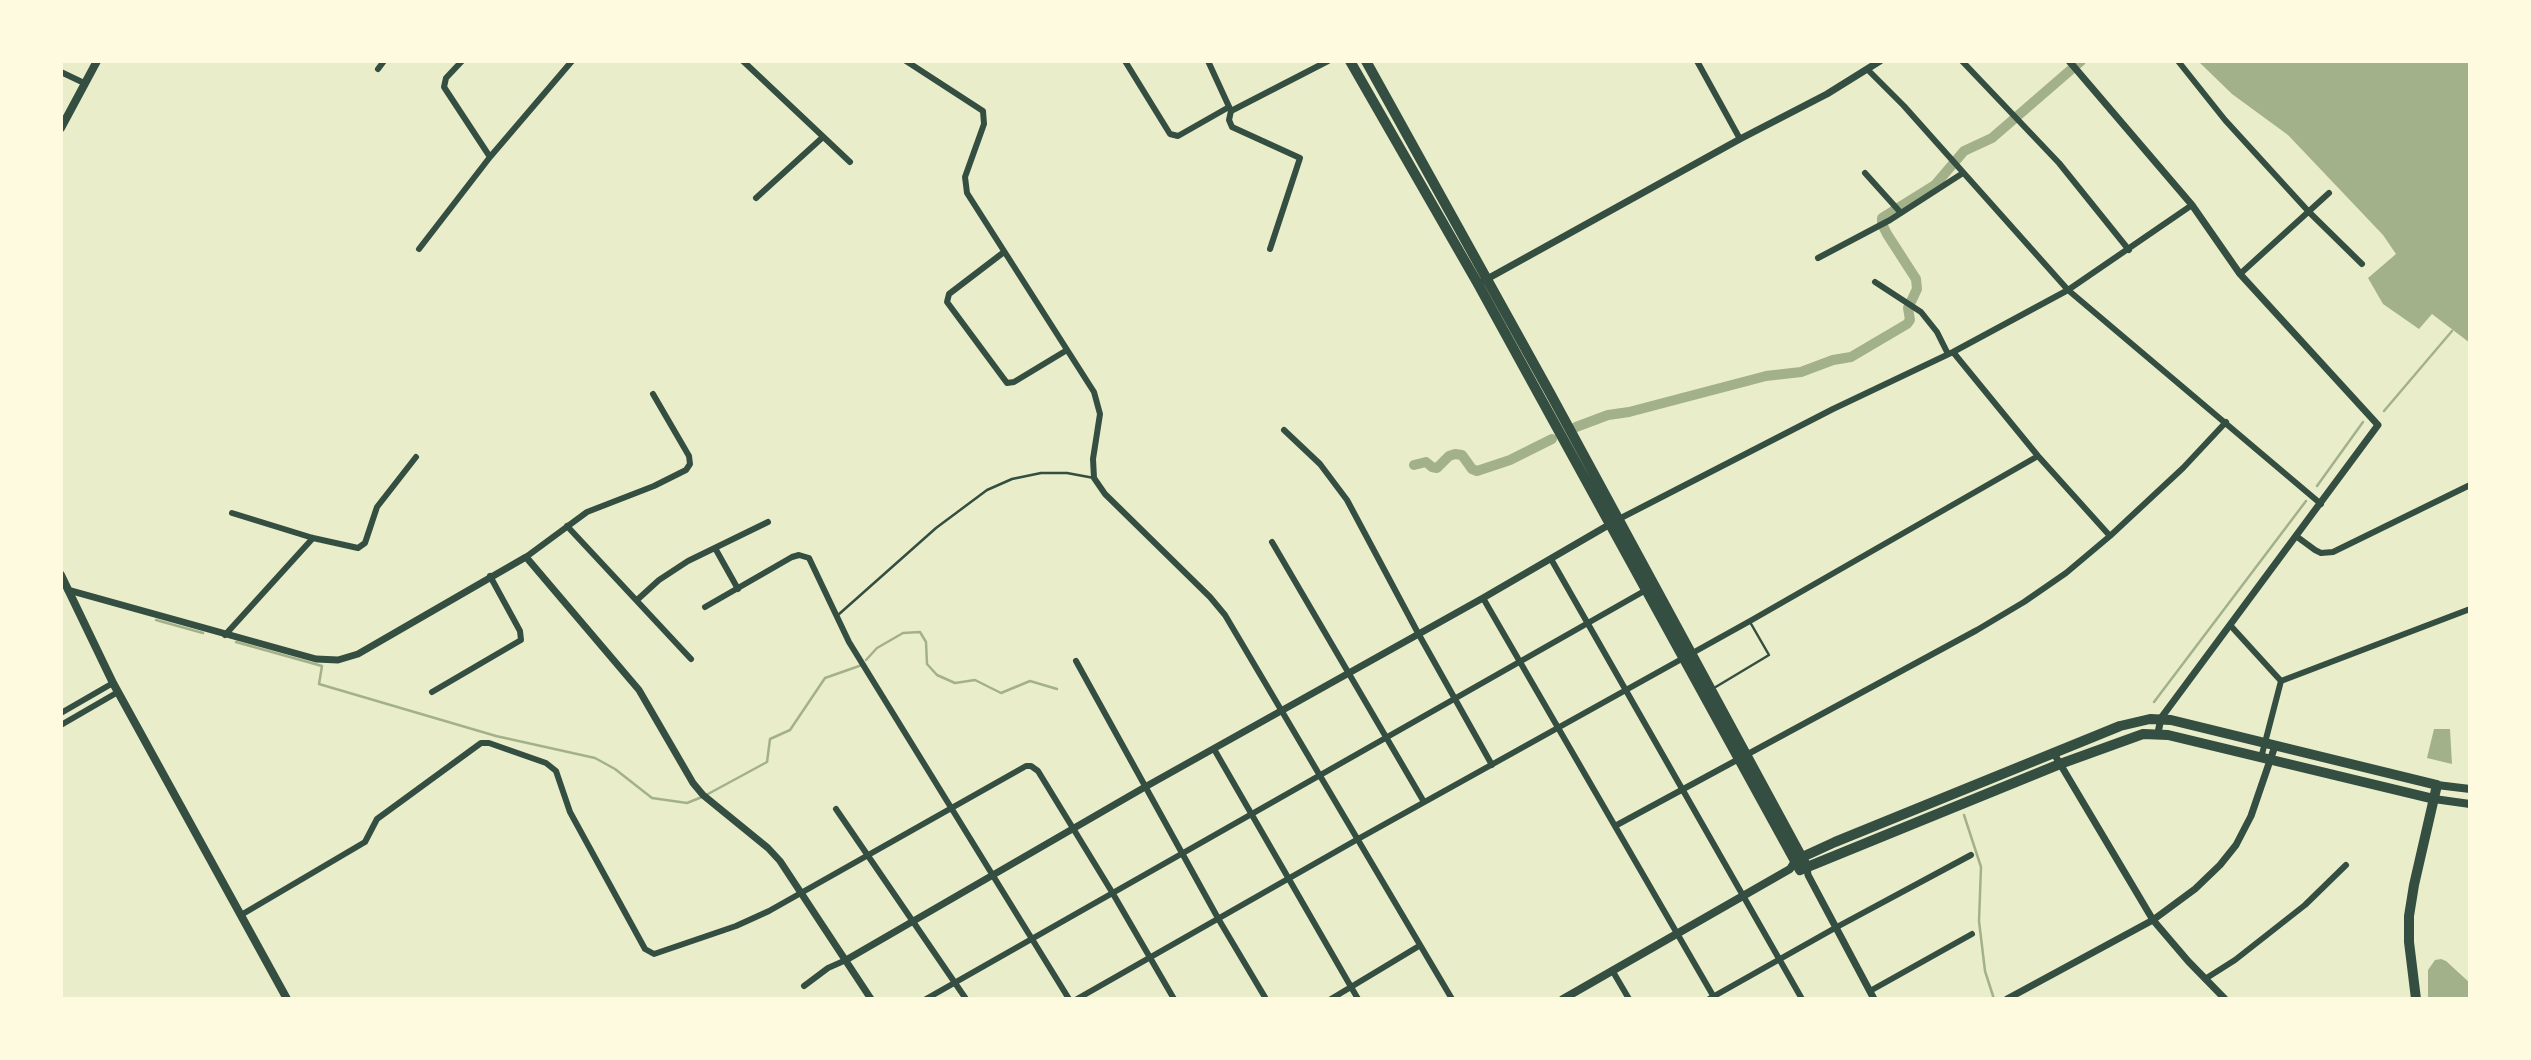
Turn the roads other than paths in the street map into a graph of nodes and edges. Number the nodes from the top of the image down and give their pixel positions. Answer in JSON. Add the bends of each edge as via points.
{"nodes":[{"id":1,"x":97,"y":61,"type":"edge"},
{"id":2,"x":384,"y":61,"type":"edge"},
{"id":3,"x":462,"y":61,"type":"edge"},
{"id":4,"x":572,"y":61,"type":"edge"},
{"id":5,"x":743,"y":61,"type":"edge"},
{"id":6,"x":906,"y":61,"type":"edge"},
{"id":7,"x":1125,"y":61,"type":"edge"},
{"id":8,"x":1208,"y":61,"type":"edge"},
{"id":9,"x":1328,"y":61,"type":"edge"},
{"id":10,"x":1350,"y":61,"type":"edge"},
{"id":11,"x":1366,"y":61,"type":"edge"},
{"id":12,"x":1697,"y":61,"type":"edge"},
{"id":13,"x":1880,"y":61,"type":"edge"},
{"id":14,"x":1962,"y":61,"type":"edge"},
{"id":15,"x":2069,"y":61,"type":"edge"},
{"id":16,"x":2178,"y":61,"type":"edge"},
{"id":17,"x":915,"y":64,"type":"edge"},
{"id":18,"x":377,"y":69,"type":"dead end"},
{"id":19,"x":1868,"y":70,"type":"junction"},
{"id":20,"x":61,"y":72,"type":"edge"},
{"id":21,"x":84,"y":83,"type":"junction"},
{"id":22,"x":1230,"y":109,"type":"junction"},
{"id":23,"x":61,"y":128,"type":"edge"},
{"id":24,"x":823,"y":137,"type":"junction"},
{"id":25,"x":1740,"y":139,"type":"junction"},
{"id":26,"x":1412,"y":144,"type":"junction"},
{"id":27,"x":1401,"y":150,"type":"junction"},
{"id":28,"x":490,"y":157,"type":"junction"},
{"id":29,"x":850,"y":162,"type":"dead end"},
{"id":30,"x":1961,"y":171,"type":"junction"},
{"id":31,"x":1865,"y":173,"type":"dead end"},
{"id":32,"x":2329,"y":193,"type":"dead end"},
{"id":33,"x":756,"y":198,"type":"dead end"},
{"id":34,"x":2192,"y":205,"type":"junction"},
{"id":35,"x":2309,"y":212,"type":"junction"},
{"id":36,"x":1900,"y":213,"type":"junction"},
{"id":37,"x":419,"y":249,"type":"dead end"},
{"id":38,"x":1270,"y":249,"type":"dead end"},
{"id":39,"x":2129,"y":250,"type":"junction"},
{"id":40,"x":1004,"y":252,"type":"junction"},
{"id":41,"x":1818,"y":258,"type":"dead end"},
{"id":42,"x":2362,"y":264,"type":"dead end"},
{"id":43,"x":2240,"y":274,"type":"junction"},
{"id":44,"x":1483,"y":281,"type":"junction"},
{"id":45,"x":1875,"y":282,"type":"dead end"},
{"id":46,"x":2068,"y":290,"type":"junction"},
{"id":47,"x":1067,"y":350,"type":"junction"},
{"id":48,"x":1950,"y":353,"type":"junction"},
{"id":49,"x":653,"y":394,"type":"dead end"},
{"id":50,"x":2226,"y":422,"type":"junction"},
{"id":51,"x":1284,"y":430,"type":"dead end"},
{"id":52,"x":2038,"y":456,"type":"junction"},
{"id":53,"x":416,"y":457,"type":"dead end"},
{"id":54,"x":1094,"y":478,"type":"junction"},
{"id":55,"x":2470,"y":485,"type":"edge"},
{"id":56,"x":2321,"y":504,"type":"junction"},
{"id":57,"x":232,"y":513,"type":"dead end"},
{"id":58,"x":768,"y":522,"type":"dead end"},
{"id":59,"x":1614,"y":522,"type":"junction"},
{"id":60,"x":567,"y":526,"type":"junction"},
{"id":61,"x":2110,"y":536,"type":"junction"},
{"id":62,"x":2296,"y":536,"type":"junction"},
{"id":63,"x":313,"y":538,"type":"junction"},
{"id":64,"x":1272,"y":542,"type":"dead end"},
{"id":65,"x":715,"y":548,"type":"junction"},
{"id":66,"x":526,"y":557,"type":"junction"},
{"id":67,"x":1550,"y":559,"type":"junction"},
{"id":68,"x":61,"y":575,"type":"edge"},
{"id":69,"x":490,"y":576,"type":"junction"},
{"id":70,"x":65,"y":589,"type":"edge"},
{"id":71,"x":738,"y":589,"type":"junction"},
{"id":72,"x":1646,"y":590,"type":"junction"},
{"id":73,"x":1483,"y":598,"type":"junction"},
{"id":74,"x":637,"y":600,"type":"junction"},
{"id":75,"x":705,"y":607,"type":"dead end"},
{"id":76,"x":2470,"y":609,"type":"edge"},
{"id":77,"x":835,"y":617,"type":"junction"},
{"id":78,"x":1750,"y":621,"type":"junction"},
{"id":79,"x":1587,"y":623,"type":"junction"},
{"id":80,"x":2230,"y":625,"type":"junction"},
{"id":81,"x":1418,"y":633,"type":"junction"},
{"id":82,"x":225,"y":635,"type":"junction"},
{"id":83,"x":1688,"y":656,"type":"junction"},
{"id":84,"x":691,"y":659,"type":"dead end"},
{"id":85,"x":1076,"y":661,"type":"dead end"},
{"id":86,"x":1519,"y":662,"type":"junction"},
{"id":87,"x":1348,"y":672,"type":"junction"},
{"id":88,"x":2281,"y":681,"type":"junction"},
{"id":89,"x":113,"y":683,"type":"junction"},
{"id":90,"x":1711,"y":689,"type":"junction"},
{"id":91,"x":1626,"y":691,"type":"junction"},
{"id":92,"x":118,"y":692,"type":"junction"},
{"id":93,"x":432,"y":692,"type":"dead end"},
{"id":94,"x":1456,"y":698,"type":"junction"},
{"id":95,"x":81,"y":702,"type":"junction"},
{"id":96,"x":86,"y":710,"type":"junction"},
{"id":97,"x":1282,"y":710,"type":"junction"},
{"id":98,"x":61,"y":713,"type":"edge"},
{"id":99,"x":2161,"y":718,"type":"junction"},
{"id":100,"x":61,"y":725,"type":"edge"},
{"id":101,"x":1557,"y":729,"type":"junction"},
{"id":102,"x":2158,"y":733,"type":"junction"},
{"id":103,"x":1388,"y":737,"type":"junction"},
{"id":104,"x":2270,"y":744,"type":"junction"},
{"id":105,"x":1214,"y":749,"type":"junction"},
{"id":106,"x":2053,"y":752,"type":"junction"},
{"id":107,"x":1743,"y":757,"type":"junction"},
{"id":108,"x":2266,"y":759,"type":"junction"},
{"id":109,"x":2060,"y":764,"type":"junction"},
{"id":110,"x":1492,"y":765,"type":"junction"},
{"id":111,"x":1321,"y":776,"type":"junction"},
{"id":112,"x":2437,"y":785,"type":"junction"},
{"id":113,"x":1144,"y":787,"type":"junction"},
{"id":114,"x":2470,"y":789,"type":"edge"},
{"id":115,"x":1683,"y":790,"type":"junction"},
{"id":116,"x":1951,"y":794,"type":"junction"},
{"id":117,"x":2434,"y":799,"type":"junction"},
{"id":118,"x":1424,"y":802,"type":"junction"},
{"id":119,"x":2470,"y":804,"type":"edge"},
{"id":120,"x":1956,"y":806,"type":"junction"},
{"id":121,"x":836,"y":809,"type":"dead end"},
{"id":122,"x":951,"y":810,"type":"junction"},
{"id":123,"x":1251,"y":815,"type":"junction"},
{"id":124,"x":1615,"y":826,"type":"junction"},
{"id":125,"x":1073,"y":829,"type":"junction"},
{"id":126,"x":1358,"y":839,"type":"junction"},
{"id":127,"x":1183,"y":851,"type":"junction"},
{"id":128,"x":1971,"y":855,"type":"dead end"},
{"id":129,"x":869,"y":856,"type":"junction"},
{"id":130,"x":2346,"y":865,"type":"dead end"},
{"id":131,"x":1800,"y":867,"type":"junction"},
{"id":132,"x":992,"y":875,"type":"junction"},
{"id":133,"x":1288,"y":880,"type":"junction"},
{"id":134,"x":1112,"y":892,"type":"junction"},
{"id":135,"x":802,"y":894,"type":"junction"},
{"id":136,"x":1742,"y":895,"type":"junction"},
{"id":137,"x":241,"y":915,"type":"junction"},
{"id":138,"x":913,"y":920,"type":"junction"},
{"id":139,"x":1219,"y":920,"type":"junction"},
{"id":140,"x":2153,"y":920,"type":"junction"},
{"id":141,"x":1835,"y":928,"type":"junction"},
{"id":142,"x":1677,"y":933,"type":"junction"},
{"id":143,"x":1972,"y":934,"type":"dead end"},
{"id":144,"x":1031,"y":939,"type":"junction"},
{"id":145,"x":1419,"y":946,"type":"junction"},
{"id":146,"x":1151,"y":958,"type":"junction"},
{"id":147,"x":1779,"y":959,"type":"junction"},
{"id":148,"x":846,"y":960,"type":"junction"},
{"id":149,"x":1612,"y":970,"type":"junction"},
{"id":150,"x":2205,"y":979,"type":"junction"},
{"id":151,"x":955,"y":982,"type":"junction"},
{"id":152,"x":804,"y":986,"type":"dead end"},
{"id":153,"x":1352,"y":987,"type":"junction"},
{"id":154,"x":1872,"y":995,"type":"edge"},
{"id":155,"x":1713,"y":998,"type":"edge"},
{"id":156,"x":287,"y":999,"type":"edge"},
{"id":157,"x":871,"y":999,"type":"edge"},
{"id":158,"x":926,"y":999,"type":"edge"},
{"id":159,"x":966,"y":999,"type":"edge"},
{"id":160,"x":1069,"y":999,"type":"edge"},
{"id":161,"x":1077,"y":999,"type":"edge"},
{"id":162,"x":1174,"y":999,"type":"edge"},
{"id":163,"x":1266,"y":999,"type":"edge"},
{"id":164,"x":1331,"y":999,"type":"edge"},
{"id":165,"x":1359,"y":999,"type":"edge"},
{"id":166,"x":1452,"y":999,"type":"edge"},
{"id":167,"x":1563,"y":999,"type":"edge"},
{"id":168,"x":1629,"y":999,"type":"edge"},
{"id":169,"x":1802,"y":999,"type":"edge"},
{"id":170,"x":2007,"y":999,"type":"edge"},
{"id":171,"x":2225,"y":999,"type":"edge"},
{"id":172,"x":2416,"y":999,"type":"edge"}],
"edges":[{"from":1,"to":21,"type":"main road"},
{"from":2,"to":18,"type":"street"},
{"from":3,"to":28,"type":"street","via":[[444,87]]},
{"from":4,"to":28,"type":"street"},
{"from":5,"to":24,"type":"street"},
{"from":6,"to":17,"type":"street"},
{"from":7,"to":22,"type":"street","via":[[1170,134],[1178,135]]},
{"from":8,"to":22,"type":"street"},
{"from":9,"to":22,"type":"street"},
{"from":10,"to":27,"type":"main road"},
{"from":11,"to":26,"type":"main road"},
{"from":12,"to":25,"type":"street"},
{"from":13,"to":19,"type":"street"},
{"from":14,"to":39,"type":"street","via":[[2059,163]]},
{"from":15,"to":34,"type":"street"},
{"from":16,"to":35,"type":"street"},
{"from":17,"to":40,"type":"street","via":[[983,111],[984,124],[965,186]]},
{"from":19,"to":25,"type":"street"},
{"from":19,"to":30,"type":"street"},
{"from":20,"to":21,"type":"street"},
{"from":21,"to":23,"type":"main road"},
{"from":22,"to":38,"type":"street","via":[[1232,127],[1300,158]]},
{"from":24,"to":29,"type":"street"},
{"from":24,"to":33,"type":"street"},
{"from":25,"to":44,"type":"street"},
{"from":26,"to":27,"type":"main road"},
{"from":26,"to":44,"type":"main road"},
{"from":27,"to":44,"type":"main road"},
{"from":28,"to":37,"type":"street"},
{"from":30,"to":36,"type":"street"},
{"from":30,"to":46,"type":"street"},
{"from":31,"to":36,"type":"street"},
{"from":32,"to":35,"type":"street"},
{"from":34,"to":39,"type":"street"},
{"from":34,"to":43,"type":"street"},
{"from":35,"to":42,"type":"street"},
{"from":35,"to":43,"type":"street"},
{"from":36,"to":41,"type":"street"},
{"from":39,"to":46,"type":"street"},
{"from":40,"to":47,"type":"street"},
{"from":40,"to":47,"type":"street","via":[[948,294],[947,302],[1007,383]]},
{"from":43,"to":56,"type":"street","via":[[2378,425]]},
{"from":44,"to":59,"type":"main road"},
{"from":45,"to":48,"type":"street","via":[[1916,308]]},
{"from":46,"to":48,"type":"street"},
{"from":46,"to":50,"type":"street"},
{"from":47,"to":54,"type":"street","via":[[1098,403]]},
{"from":48,"to":52,"type":"street"},
{"from":48,"to":59,"type":"street"},
{"from":49,"to":60,"type":"street","via":[[689,456],[688,468],[587,512]]},
{"from":50,"to":56,"type":"street"},
{"from":50,"to":61,"type":"street"},
{"from":51,"to":81,"type":"street","via":[[1334,481]]},
{"from":52,"to":61,"type":"street"},
{"from":52,"to":78,"type":"street"},
{"from":53,"to":63,"type":"street","via":[[377,507],[362,546]]},
{"from":54,"to":77,"type":"lane","via":[[1041,473],[987,490],[936,528]]},
{"from":54,"to":97,"type":"street","via":[[1225,615]]},
{"from":55,"to":62,"type":"street","via":[[2333,552],[2321,553]]},
{"from":56,"to":62,"type":"street"},
{"from":57,"to":63,"type":"street"},
{"from":58,"to":65,"type":"street"},
{"from":59,"to":67,"type":"street"},
{"from":59,"to":72,"type":"main road"},
{"from":59,"to":83,"type":"main road"},
{"from":60,"to":66,"type":"street"},
{"from":60,"to":74,"type":"street"},
{"from":61,"to":107,"type":"street","via":[[2012,609]]},
{"from":62,"to":80,"type":"street"},
{"from":63,"to":82,"type":"street"},
{"from":64,"to":87,"type":"street"},
{"from":65,"to":71,"type":"street"},
{"from":65,"to":74,"type":"street","via":[[673,570]]},
{"from":66,"to":69,"type":"street"},
{"from":66,"to":135,"type":"street","via":[[634,682],[693,783],[768,848]]},
{"from":67,"to":73,"type":"street"},
{"from":67,"to":79,"type":"street"},
{"from":68,"to":70,"type":"main road"},
{"from":69,"to":82,"type":"street","via":[[349,658],[316,659]]},
{"from":69,"to":93,"type":"street","via":[[521,640]]},
{"from":70,"to":82,"type":"street"},
{"from":70,"to":89,"type":"main road"},
{"from":71,"to":75,"type":"street"},
{"from":71,"to":77,"type":"street","via":[[792,557],[804,556],[812,562]]},
{"from":72,"to":79,"type":"street"},
{"from":72,"to":83,"type":"main road"},
{"from":73,"to":81,"type":"street"},
{"from":73,"to":86,"type":"street"},
{"from":74,"to":84,"type":"street"},
{"from":76,"to":88,"type":"street"},
{"from":77,"to":122,"type":"street"},
{"from":78,"to":83,"type":"street"},
{"from":78,"to":90,"type":"lane","via":[[1769,655]]},
{"from":79,"to":86,"type":"street"},
{"from":79,"to":91,"type":"street"},
{"from":80,"to":88,"type":"street"},
{"from":80,"to":99,"type":"street"},
{"from":81,"to":87,"type":"street"},
{"from":81,"to":94,"type":"street"},
{"from":83,"to":90,"type":"main road"},
{"from":83,"to":91,"type":"street"},
{"from":83,"to":107,"type":"main road"},
{"from":85,"to":113,"type":"street"},
{"from":86,"to":94,"type":"street"},
{"from":86,"to":101,"type":"street"},
{"from":87,"to":97,"type":"street"},
{"from":87,"to":103,"type":"street"},
{"from":88,"to":104,"type":"street"},
{"from":89,"to":92,"type":"main road"},
{"from":89,"to":95,"type":"street"},
{"from":90,"to":107,"type":"main road"},
{"from":91,"to":101,"type":"street"},
{"from":91,"to":115,"type":"street"},
{"from":92,"to":96,"type":"street"},
{"from":92,"to":137,"type":"main road"},
{"from":94,"to":103,"type":"street"},
{"from":94,"to":110,"type":"street"},
{"from":95,"to":96,"type":"street"},
{"from":95,"to":98,"type":"street"},
{"from":96,"to":100,"type":"street"},
{"from":97,"to":105,"type":"street"},
{"from":97,"to":111,"type":"street"},
{"from":99,"to":102,"type":"street"},
{"from":99,"to":104,"type":"main road"},
{"from":99,"to":106,"type":"main road","via":[[2131,722]]},
{"from":101,"to":110,"type":"street"},
{"from":101,"to":124,"type":"street"},
{"from":102,"to":108,"type":"main road"},
{"from":102,"to":109,"type":"main road","via":[[2134,736]]},
{"from":103,"to":111,"type":"street"},
{"from":103,"to":118,"type":"street"},
{"from":104,"to":108,"type":"street"},
{"from":104,"to":112,"type":"main road"},
{"from":105,"to":113,"type":"street"},
{"from":105,"to":123,"type":"street"},
{"from":106,"to":109,"type":"street"},
{"from":106,"to":116,"type":"main road"},
{"from":107,"to":115,"type":"street"},
{"from":107,"to":131,"type":"main road"},
{"from":108,"to":117,"type":"main road"},
{"from":108,"to":140,"type":"street","via":[[2255,807],[2236,845],[2194,889]]},
{"from":109,"to":120,"type":"main road"},
{"from":109,"to":140,"type":"street"},
{"from":110,"to":118,"type":"street"},
{"from":111,"to":123,"type":"street"},
{"from":111,"to":126,"type":"street"},
{"from":112,"to":114,"type":"main road"},
{"from":112,"to":117,"type":"main road"},
{"from":113,"to":125,"type":"street"},
{"from":113,"to":127,"type":"street"},
{"from":115,"to":124,"type":"street"},
{"from":115,"to":136,"type":"street"},
{"from":116,"to":120,"type":"main road"},
{"from":116,"to":131,"type":"main road","via":[[1835,842]]},
{"from":117,"to":119,"type":"main road"},
{"from":117,"to":172,"type":"main road","via":[[2409,916]]},
{"from":118,"to":126,"type":"street"},
{"from":120,"to":131,"type":"main road"},
{"from":121,"to":129,"type":"street"},
{"from":122,"to":125,"type":"street","via":[[1031,766]]},
{"from":122,"to":129,"type":"street"},
{"from":122,"to":132,"type":"street"},
{"from":123,"to":127,"type":"street"},
{"from":123,"to":133,"type":"street"},
{"from":124,"to":142,"type":"street"},
{"from":125,"to":132,"type":"street"},
{"from":125,"to":134,"type":"street"},
{"from":126,"to":133,"type":"street"},
{"from":126,"to":145,"type":"street"},
{"from":127,"to":134,"type":"street"},
{"from":127,"to":139,"type":"street"},
{"from":128,"to":141,"type":"street"},
{"from":129,"to":135,"type":"street"},
{"from":129,"to":138,"type":"street"},
{"from":130,"to":150,"type":"street","via":[[2305,905]]},
{"from":131,"to":136,"type":"main road"},
{"from":131,"to":141,"type":"street"},
{"from":132,"to":138,"type":"street"},
{"from":132,"to":144,"type":"street"},
{"from":133,"to":139,"type":"street"},
{"from":133,"to":153,"type":"street"},
{"from":134,"to":144,"type":"street"},
{"from":134,"to":146,"type":"street"},
{"from":135,"to":137,"type":"street","via":[[736,926],[649,953],[566,804],[556,771],[546,763],[485,743],[377,818],[365,842]]},
{"from":135,"to":148,"type":"street"},
{"from":136,"to":142,"type":"main road"},
{"from":136,"to":147,"type":"street"},
{"from":137,"to":156,"type":"main road"},
{"from":138,"to":148,"type":"street"},
{"from":138,"to":151,"type":"street"},
{"from":139,"to":146,"type":"street"},
{"from":139,"to":163,"type":"street"},
{"from":140,"to":150,"type":"street"},
{"from":140,"to":170,"type":"street"},
{"from":141,"to":147,"type":"street"},
{"from":141,"to":154,"type":"street"},
{"from":142,"to":149,"type":"main road"},
{"from":142,"to":155,"type":"street"},
{"from":143,"to":154,"type":"street"},
{"from":144,"to":151,"type":"street"},
{"from":144,"to":160,"type":"street"},
{"from":145,"to":153,"type":"street"},
{"from":145,"to":166,"type":"street"},
{"from":146,"to":161,"type":"street"},
{"from":146,"to":162,"type":"street"},
{"from":147,"to":155,"type":"street"},
{"from":147,"to":169,"type":"street"},
{"from":148,"to":152,"type":"street"},
{"from":148,"to":157,"type":"street"},
{"from":149,"to":167,"type":"main road"},
{"from":149,"to":168,"type":"street"},
{"from":150,"to":171,"type":"street"},
{"from":151,"to":158,"type":"street"},
{"from":151,"to":159,"type":"street"},
{"from":153,"to":164,"type":"street"},
{"from":153,"to":165,"type":"street"}]}
